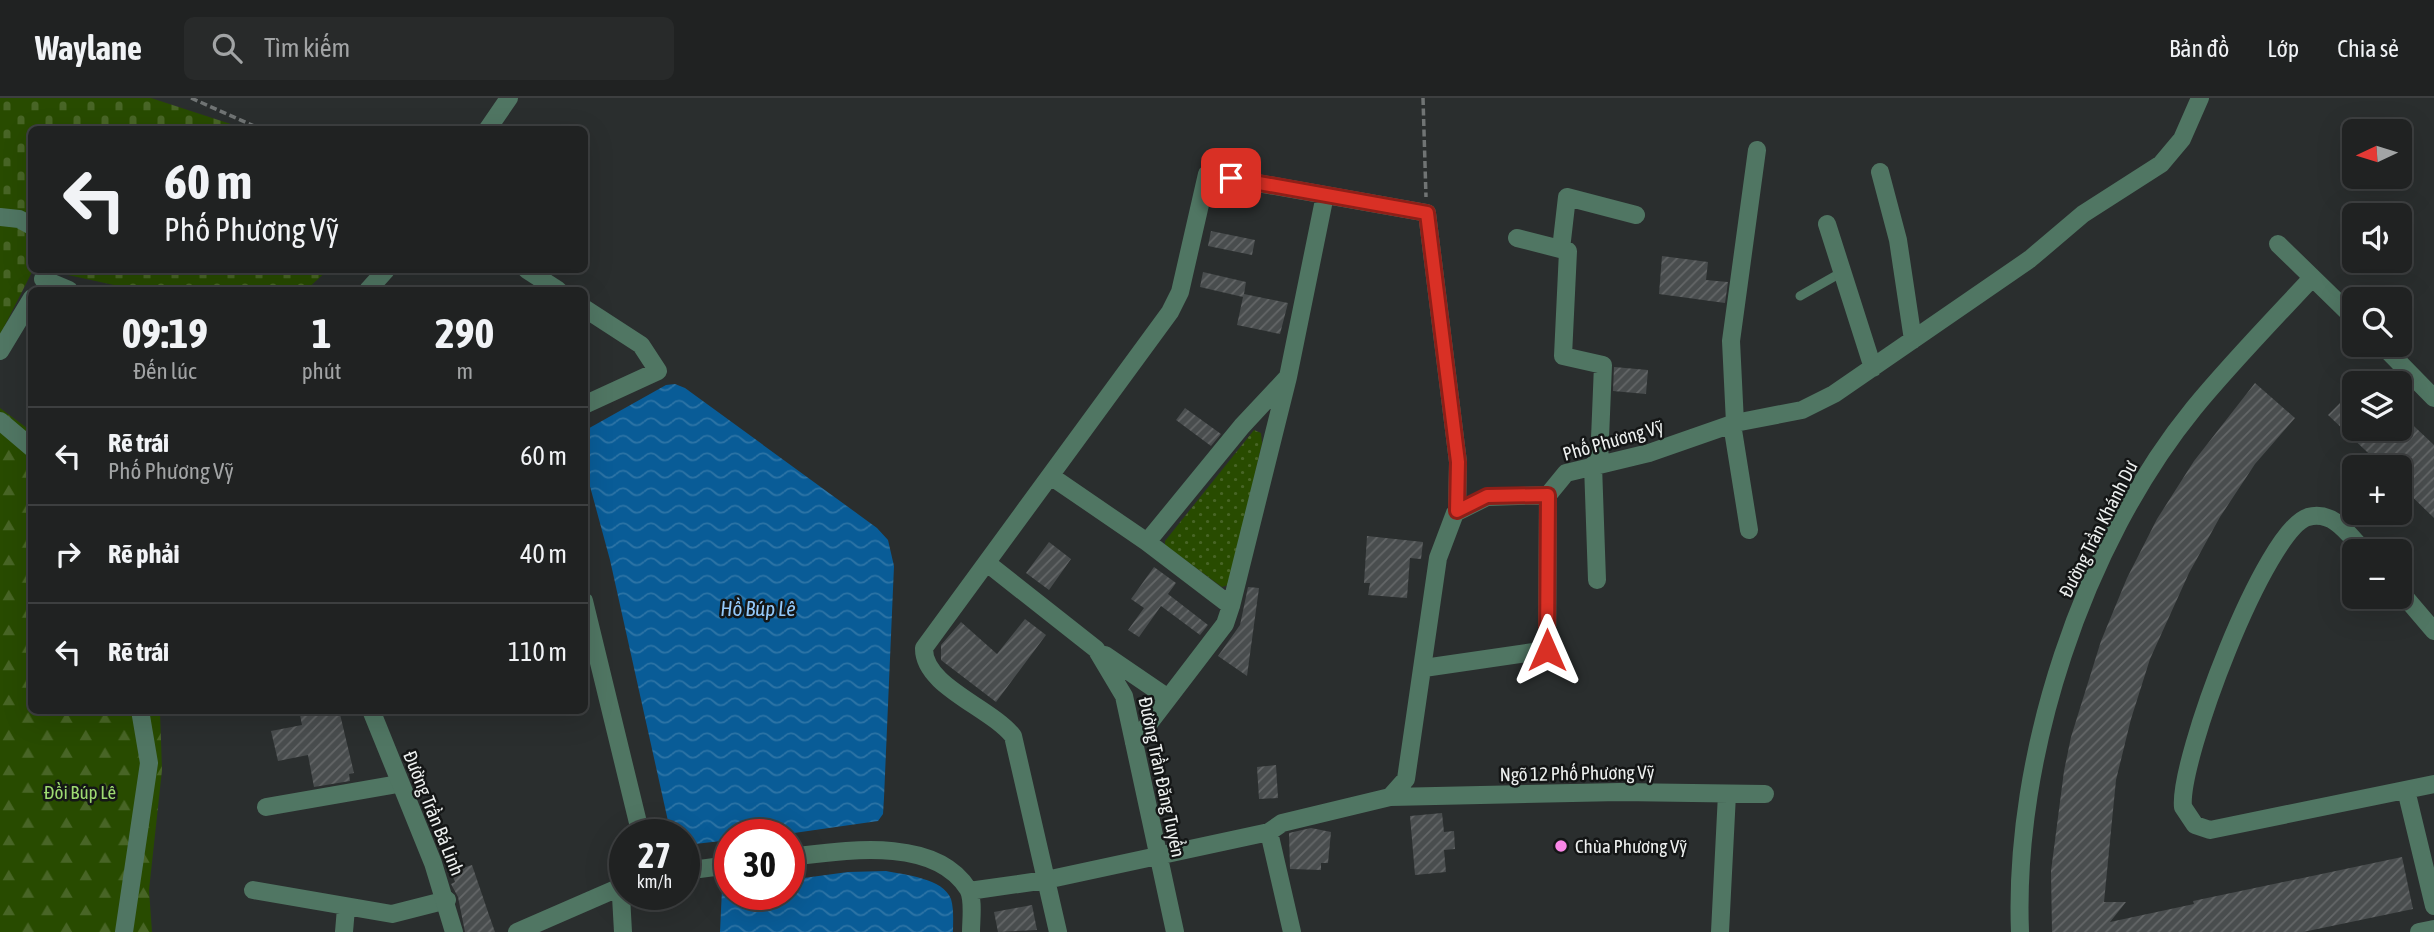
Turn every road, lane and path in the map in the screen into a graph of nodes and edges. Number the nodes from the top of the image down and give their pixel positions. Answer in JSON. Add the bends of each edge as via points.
{"nodes":[{"id":1,"x":191,"y":98,"type":"edge"},
{"id":2,"x":509,"y":98,"type":"edge"},
{"id":3,"x":1423,"y":98,"type":"edge"},
{"id":4,"x":2200,"y":98,"type":"edge"},
{"id":5,"x":254,"y":126,"type":"edge"},
{"id":6,"x":490,"y":126,"type":"edge"},
{"id":7,"x":1757,"y":150,"type":"dead end"},
{"id":8,"x":1880,"y":172,"type":"dead end"},
{"id":9,"x":1325,"y":195,"type":"junction"},
{"id":10,"x":1427,"y":213,"type":"junction"},
{"id":11,"x":1636,"y":215,"type":"dead end"},
{"id":12,"x":0,"y":217,"type":"edge"},
{"id":13,"x":28,"y":224,"type":"edge"},
{"id":14,"x":1827,"y":224,"type":"dead end"},
{"id":15,"x":1517,"y":238,"type":"dead end"},
{"id":16,"x":2278,"y":244,"type":"dead end"},
{"id":17,"x":1561,"y":249,"type":"junction"},
{"id":18,"x":1844,"y":270,"type":"junction"},
{"id":19,"x":383,"y":273,"type":"edge"},
{"id":20,"x":532,"y":273,"type":"edge"},
{"id":21,"x":2312,"y":278,"type":"junction"},
{"id":22,"x":42,"y":280,"type":"edge"},
{"id":23,"x":61,"y":287,"type":"edge"},
{"id":24,"x":371,"y":287,"type":"edge"},
{"id":25,"x":553,"y":287,"type":"edge"},
{"id":26,"x":1800,"y":296,"type":"dead end"},
{"id":27,"x":28,"y":305,"type":"edge"},
{"id":28,"x":2342,"y":307,"type":"edge"},
{"id":29,"x":588,"y":311,"type":"edge"},
{"id":30,"x":1913,"y":340,"type":"junction"},
{"id":31,"x":0,"y":351,"type":"edge"},
{"id":32,"x":2394,"y":357,"type":"edge"},
{"id":33,"x":1873,"y":368,"type":"junction"},
{"id":34,"x":1288,"y":377,"type":"junction"},
{"id":35,"x":2434,"y":398,"type":"edge"},
{"id":36,"x":588,"y":403,"type":"edge"},
{"id":37,"x":0,"y":421,"type":"edge"},
{"id":38,"x":1733,"y":424,"type":"junction"},
{"id":39,"x":28,"y":445,"type":"edge"},
{"id":40,"x":1596,"y":464,"type":"junction"},
{"id":41,"x":1052,"y":477,"type":"junction"},
{"id":42,"x":1548,"y":495,"type":"junction"},
{"id":43,"x":1457,"y":511,"type":"junction"},
{"id":44,"x":1749,"y":530,"type":"dead end"},
{"id":45,"x":2352,"y":539,"type":"edge"},
{"id":46,"x":1147,"y":542,"type":"junction"},
{"id":47,"x":987,"y":564,"type":"junction"},
{"id":48,"x":1597,"y":580,"type":"dead end"},
{"id":49,"x":2412,"y":605,"type":"edge"},
{"id":50,"x":1231,"y":606,"type":"junction"},
{"id":51,"x":588,"y":617,"type":"edge"},
{"id":52,"x":2434,"y":631,"type":"edge"},
{"id":53,"x":1096,"y":649,"type":"junction"},
{"id":54,"x":1423,"y":668,"type":"junction"},
{"id":55,"x":1168,"y":698,"type":"junction"},
{"id":56,"x":141,"y":714,"type":"edge"},
{"id":57,"x":372,"y":714,"type":"edge"},
{"id":58,"x":1134,"y":743,"type":"junction"},
{"id":59,"x":398,"y":784,"type":"junction"},
{"id":60,"x":2434,"y":784,"type":"edge"},
{"id":61,"x":2406,"y":790,"type":"junction"},
{"id":62,"x":1727,"y":794,"type":"junction"},
{"id":63,"x":1765,"y":794,"type":"dead end"},
{"id":64,"x":1390,"y":797,"type":"junction"},
{"id":65,"x":267,"y":807,"type":"dead end"},
{"id":66,"x":637,"y":819,"type":"edge"},
{"id":67,"x":1269,"y":832,"type":"junction"},
{"id":68,"x":1157,"y":855,"type":"junction"},
{"id":69,"x":805,"y":856,"type":"edge"},
{"id":70,"x":1046,"y":880,"type":"junction"},
{"id":71,"x":253,"y":890,"type":"dead end"},
{"id":72,"x":970,"y":891,"type":"junction"},
{"id":73,"x":609,"y":893,"type":"edge"},
{"id":74,"x":447,"y":900,"type":"junction"},
{"id":75,"x":2434,"y":906,"type":"edge"},
{"id":76,"x":346,"y":908,"type":"junction"},
{"id":77,"x":622,"y":910,"type":"edge"},
{"id":78,"x":391,"y":923,"type":"edge"},
{"id":79,"x":2434,"y":929,"type":"edge"},
{"id":80,"x":124,"y":932,"type":"edge"},
{"id":81,"x":344,"y":932,"type":"edge"},
{"id":82,"x":454,"y":932,"type":"edge"},
{"id":83,"x":517,"y":932,"type":"edge"},
{"id":84,"x":623,"y":932,"type":"edge"},
{"id":85,"x":971,"y":932,"type":"edge"},
{"id":86,"x":1058,"y":932,"type":"edge"},
{"id":87,"x":1175,"y":932,"type":"edge"},
{"id":88,"x":1292,"y":932,"type":"edge"},
{"id":89,"x":1720,"y":932,"type":"edge"},
{"id":90,"x":2020,"y":932,"type":"edge"},
{"id":91,"x":2419,"y":932,"type":"edge"}],
"edges":[{"from":1,"to":5,"type":"path"},
{"from":2,"to":6,"type":"street"},
{"from":3,"to":10,"type":"path"},
{"from":4,"to":30,"type":"street","name":"Phố Phương Vỹ","via":[[2182,139],[2161,163],[2083,214],[2030,259]]},
{"from":7,"to":38,"type":"street","via":[[1731,341]]},
{"from":8,"to":30,"type":"street","via":[[1898,240]]},
{"from":9,"to":10,"type":"street"},
{"from":9,"to":34,"type":"street"},
{"from":9,"to":41,"type":"street","via":[[1208,174],[1180,292],[1170,312]]},
{"from":10,"to":43,"type":"street","via":[[1458,462]]},
{"from":11,"to":17,"type":"street","via":[[1567,197]]},
{"from":12,"to":13,"type":"street"},
{"from":14,"to":18,"type":"street"},
{"from":15,"to":17,"type":"street"},
{"from":16,"to":21,"type":"street"},
{"from":17,"to":40,"type":"street","via":[[1568,251],[1563,356],[1603,365]]},
{"from":18,"to":26,"type":"lane"},
{"from":18,"to":33,"type":"street"},
{"from":19,"to":24,"type":"street"},
{"from":20,"to":25,"type":"street"},
{"from":21,"to":28,"type":"street"},
{"from":21,"to":90,"type":"street","name":"Đường Trần Khánh Dư","via":[[2193,409],[2134,499],[2091,582],[2056,674],[2025,807]]},
{"from":22,"to":23,"type":"street"},
{"from":27,"to":31,"type":"street"},
{"from":29,"to":36,"type":"street","via":[[641,345],[658,371]]},
{"from":30,"to":33,"type":"street","name":"Phố Phương Vỹ"},
{"from":32,"to":35,"type":"street"},
{"from":33,"to":38,"type":"street","name":"Phố Phương Vỹ","via":[[1802,410]]},
{"from":34,"to":46,"type":"street"},
{"from":34,"to":50,"type":"street"},
{"from":37,"to":39,"type":"street"},
{"from":38,"to":40,"type":"street","name":"Phố Phương Vỹ","via":[[1649,453]]},
{"from":38,"to":44,"type":"street"},
{"from":40,"to":42,"type":"street","name":"Phố Phương Vỹ","via":[[1566,473]]},
{"from":40,"to":48,"type":"street"},
{"from":41,"to":46,"type":"street"},
{"from":41,"to":47,"type":"street"},
{"from":42,"to":43,"type":"street","via":[[1487,496]]},
{"from":42,"to":54,"type":"street","via":[[1547,650]]},
{"from":43,"to":54,"type":"street","via":[[1438,558]]},
{"from":45,"to":61,"type":"street","via":[[2326,517],[2306,518],[2293,529],[2247,606],[2219,668],[2192,752],[2183,807],[2195,825],[2210,830]]},
{"from":46,"to":50,"type":"street"},
{"from":47,"to":53,"type":"street","name":"Đường Trần Đăng Tuyển"},
{"from":47,"to":70,"type":"street","via":[[928,640],[923,659],[932,675],[1013,736]]},
{"from":49,"to":52,"type":"street"},
{"from":50,"to":55,"type":"street","via":[[1225,624]]},
{"from":51,"to":66,"type":"street"},
{"from":53,"to":55,"type":"street"},
{"from":53,"to":58,"type":"street","name":"Đường Trần Đăng Tuyển","via":[[1124,696]]},
{"from":54,"to":64,"type":"street","via":[[1406,779]]},
{"from":55,"to":58,"type":"street"},
{"from":56,"to":80,"type":"street","via":[[149,763]]},
{"from":57,"to":59,"type":"street","name":"Đường Trần Bá Linh"},
{"from":58,"to":68,"type":"street","name":"Đường Trần Đăng Tuyển"},
{"from":59,"to":65,"type":"street"},
{"from":59,"to":74,"type":"street","name":"Đường Trần Bá Linh"},
{"from":60,"to":61,"type":"street"},
{"from":61,"to":75,"type":"street"},
{"from":62,"to":63,"type":"street","name":"Ngõ 12 Phố Phương Vỹ"},
{"from":62,"to":64,"type":"street","name":"Ngõ 12 Phố Phương Vỹ"},
{"from":62,"to":89,"type":"street"},
{"from":64,"to":67,"type":"street","via":[[1282,823]]},
{"from":67,"to":68,"type":"street"},
{"from":67,"to":88,"type":"street"},
{"from":68,"to":70,"type":"street"},
{"from":68,"to":87,"type":"street","name":"Đường Trần Đăng Tuyển"},
{"from":69,"to":72,"type":"street","via":[[865,849],[923,857],[953,872]]},
{"from":70,"to":72,"type":"street"},
{"from":70,"to":86,"type":"street"},
{"from":71,"to":76,"type":"street"},
{"from":72,"to":85,"type":"street"},
{"from":73,"to":83,"type":"street"},
{"from":74,"to":78,"type":"street"},
{"from":74,"to":82,"type":"street","name":"Đường Trần Bá Linh"},
{"from":76,"to":78,"type":"street"},
{"from":76,"to":81,"type":"street"},
{"from":77,"to":84,"type":"street"},
{"from":79,"to":91,"type":"street"}]}
